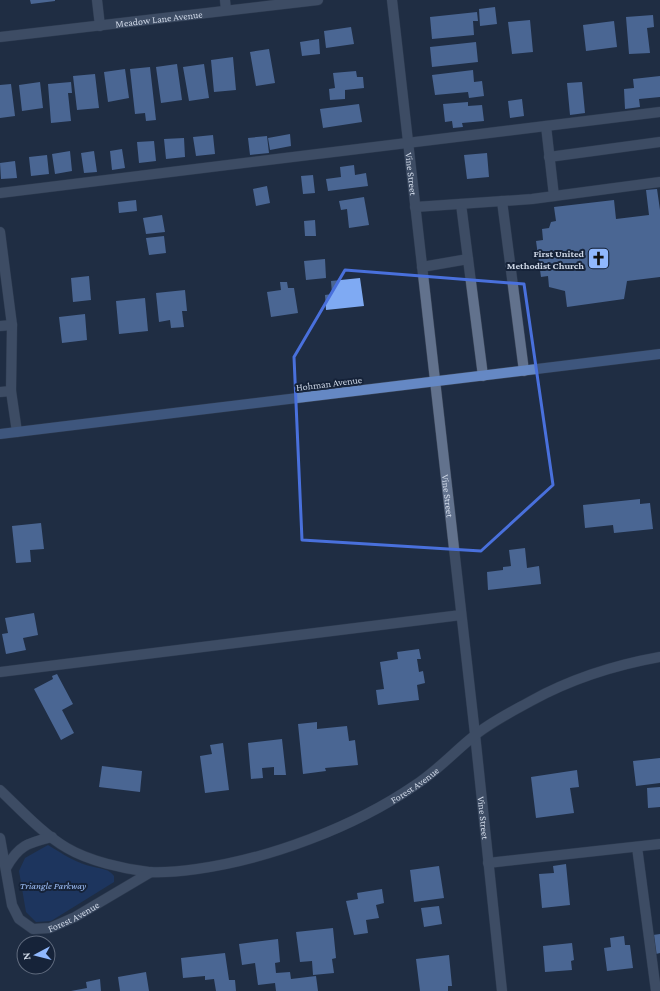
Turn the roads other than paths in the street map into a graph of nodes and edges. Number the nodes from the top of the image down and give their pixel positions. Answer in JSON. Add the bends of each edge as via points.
{"nodes":[{"id":1,"x":97,"y":0,"type":"edge"},
{"id":2,"x":318,"y":0,"type":"edge"},
{"id":3,"x":392,"y":0,"type":"edge"},
{"id":4,"x":226,"y":5,"type":"edge"},
{"id":5,"x":100,"y":26,"type":"junction"},
{"id":6,"x":0,"y":37,"type":"edge"},
{"id":7,"x":660,"y":112,"type":"edge"},
{"id":8,"x":546,"y":126,"type":"junction"},
{"id":9,"x":660,"y":142,"type":"edge"},
{"id":10,"x":408,"y":143,"type":"junction"},
{"id":11,"x":549,"y":157,"type":"junction"},
{"id":12,"x":660,"y":182,"type":"edge"},
{"id":13,"x":0,"y":193,"type":"edge"},
{"id":14,"x":554,"y":196,"type":"junction"},
{"id":15,"x":502,"y":201,"type":"junction"},
{"id":16,"x":461,"y":204,"type":"junction"},
{"id":17,"x":415,"y":207,"type":"junction"},
{"id":18,"x":0,"y":232,"type":"edge"},
{"id":19,"x":468,"y":258,"type":"junction"},
{"id":20,"x":422,"y":267,"type":"junction"},
{"id":21,"x":12,"y":325,"type":"junction"},
{"id":22,"x":0,"y":326,"type":"edge"},
{"id":23,"x":660,"y":354,"type":"edge"},
{"id":24,"x":524,"y":371,"type":"junction"},
{"id":25,"x":483,"y":376,"type":"junction"},
{"id":26,"x":434,"y":382,"type":"junction"},
{"id":27,"x":11,"y":391,"type":"junction"},
{"id":28,"x":0,"y":392,"type":"edge"},
{"id":29,"x":17,"y":432,"type":"junction"},
{"id":30,"x":0,"y":434,"type":"edge"},
{"id":31,"x":461,"y":615,"type":"junction"},
{"id":32,"x":660,"y":657,"type":"edge"},
{"id":33,"x":0,"y":672,"type":"edge"},
{"id":34,"x":475,"y":734,"type":"junction"},
{"id":35,"x":0,"y":790,"type":"edge"},
{"id":36,"x":52,"y":837,"type":"junction"},
{"id":37,"x":0,"y":838,"type":"edge"},
{"id":38,"x":660,"y":844,"type":"edge"},
{"id":39,"x":637,"y":846,"type":"junction"},
{"id":40,"x":488,"y":863,"type":"junction"},
{"id":41,"x":6,"y":868,"type":"junction"},
{"id":42,"x":151,"y":872,"type":"junction"},
{"id":43,"x":502,"y":991,"type":"edge"},
{"id":44,"x":656,"y":991,"type":"edge"}],
"edges":[{"from":1,"to":5,"type":"street"},
{"from":2,"to":4,"type":"street","name":"Meadow Lane Avenue"},
{"from":3,"to":10,"type":"street","name":"Vine Street"},
{"from":4,"to":5,"type":"street","name":"Meadow Lane Avenue"},
{"from":5,"to":6,"type":"street","name":"Meadow Lane Avenue"},
{"from":7,"to":8,"type":"street"},
{"from":8,"to":10,"type":"street"},
{"from":8,"to":11,"type":"street"},
{"from":9,"to":11,"type":"street"},
{"from":10,"to":13,"type":"street"},
{"from":10,"to":17,"type":"street","name":"Vine Street"},
{"from":11,"to":14,"type":"street"},
{"from":12,"to":14,"type":"street"},
{"from":14,"to":15,"type":"street"},
{"from":15,"to":16,"type":"street"},
{"from":15,"to":24,"type":"street"},
{"from":16,"to":17,"type":"street"},
{"from":16,"to":19,"type":"street"},
{"from":17,"to":20,"type":"street","name":"Vine Street"},
{"from":18,"to":21,"type":"street"},
{"from":19,"to":20,"type":"street"},
{"from":19,"to":25,"type":"street"},
{"from":20,"to":26,"type":"street","name":"Vine Street"},
{"from":21,"to":22,"type":"street"},
{"from":21,"to":27,"type":"street"},
{"from":23,"to":24,"type":"main road","name":"Hohman Avenue"},
{"from":24,"to":25,"type":"main road","name":"Hohman Avenue"},
{"from":25,"to":26,"type":"main road","name":"Hohman Avenue"},
{"from":26,"to":29,"type":"main road","name":"Hohman Avenue"},
{"from":26,"to":31,"type":"street","name":"Vine Street"},
{"from":27,"to":28,"type":"street"},
{"from":27,"to":29,"type":"street"},
{"from":29,"to":30,"type":"main road","name":"Hohman Avenue"},
{"from":31,"to":33,"type":"street"},
{"from":31,"to":34,"type":"street","name":"Vine Street"},
{"from":32,"to":34,"type":"street","name":"Forest Avenue","via":[[630,662],[583,677],[531,701]]},
{"from":34,"to":40,"type":"street","name":"Vine Street"},
{"from":34,"to":42,"type":"street","name":"Forest Avenue","via":[[444,764],[414,786],[375,809],[322,834],[266,854],[224,865]]},
{"from":35,"to":36,"type":"street","name":"Forest Avenue"},
{"from":36,"to":41,"type":"street","via":[[23,846],[14,854]]},
{"from":36,"to":42,"type":"street","name":"Forest Avenue","via":[[68,848],[94,859]]},
{"from":37,"to":41,"type":"street","name":"Forest Avenue"},
{"from":38,"to":39,"type":"street"},
{"from":39,"to":40,"type":"street"},
{"from":39,"to":44,"type":"street"},
{"from":40,"to":43,"type":"street","name":"Vine Street"},
{"from":41,"to":42,"type":"street","name":"Forest Avenue","via":[[12,905],[19,919],[33,929],[50,928],[75,917]]}]}
